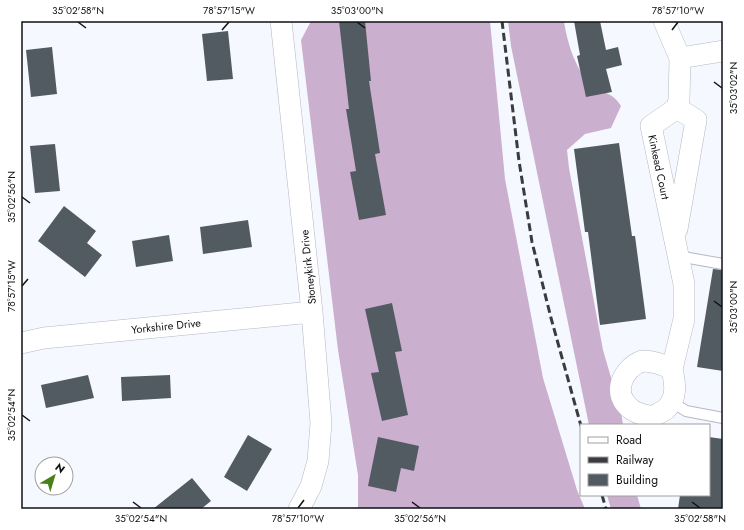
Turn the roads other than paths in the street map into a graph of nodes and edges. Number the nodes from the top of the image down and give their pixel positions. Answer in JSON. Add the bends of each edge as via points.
{"nodes":[{"id":1,"x":281,"y":21,"type":"edge"},
{"id":2,"x":664,"y":21,"type":"edge"},
{"id":3,"x":723,"y":51,"type":"edge"},
{"id":4,"x":680,"y":58,"type":"junction"},
{"id":5,"x":677,"y":108,"type":"junction"},
{"id":6,"x":676,"y":248,"type":"junction"},
{"id":7,"x":723,"y":264,"type":"edge"},
{"id":8,"x":312,"y":312,"type":"junction"},
{"id":9,"x":21,"y":343,"type":"edge"},
{"id":10,"x":672,"y":369,"type":"junction"},
{"id":11,"x":672,"y":402,"type":"junction"},
{"id":12,"x":723,"y":418,"type":"edge"},
{"id":13,"x":652,"y":421,"type":"edge"},
{"id":14,"x":299,"y":509,"type":"edge"}],
"edges":[{"from":1,"to":8,"type":"street","name":"Stoneykirk Drive"},
{"from":2,"to":4,"type":"street"},
{"from":3,"to":4,"type":"street"},
{"from":4,"to":5,"type":"street"},
{"from":5,"to":6,"type":"street","name":"Kinkead Court","via":[[696,120]]},
{"from":5,"to":6,"type":"street","name":"Kinkead Court","via":[[651,126]]},
{"from":6,"to":7,"type":"lane"},
{"from":6,"to":10,"type":"street","name":"Kinkead Court","via":[[684,284],[684,318]]},
{"from":8,"to":9,"type":"street","name":"Yorkshire Drive","via":[[44,338]]},
{"from":8,"to":14,"type":"street","name":"Stoneykirk Drive","via":[[321,423],[320,448],[311,486]]},
{"from":10,"to":11,"type":"street","name":"Kinkead Court","via":[[675,393]]},
{"from":10,"to":13,"type":"street","via":[[659,363],[642,361],[634,364],[623,377],[621,386],[625,402],[631,409]]},
{"from":11,"to":12,"type":"lane","via":[[686,411]]},
{"from":11,"to":13,"type":"street"}]}
